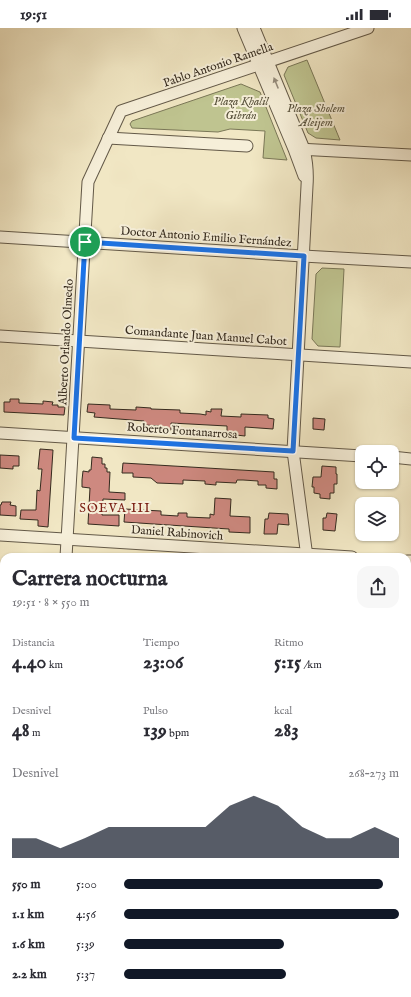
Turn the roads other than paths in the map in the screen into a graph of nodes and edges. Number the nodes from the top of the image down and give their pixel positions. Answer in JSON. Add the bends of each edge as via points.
{"nodes":[{"id":1,"x":243,"y":28,"type":"edge"},
{"id":2,"x":254,"y":28,"type":"edge"},
{"id":3,"x":368,"y":28,"type":"edge"},
{"id":4,"x":263,"y":63,"type":"junction"},
{"id":5,"x":121,"y":111,"type":"joint"},
{"id":6,"x":108,"y":138,"type":"junction"},
{"id":7,"x":247,"y":146,"type":"dead end"},
{"id":8,"x":299,"y":149,"type":"junction"},
{"id":9,"x":411,"y":156,"type":"edge"},
{"id":10,"x":0,"y":237,"type":"edge"},
{"id":11,"x":85,"y":242,"type":"junction"},
{"id":12,"x":304,"y":256,"type":"junction"},
{"id":13,"x":411,"y":262,"type":"edge"},
{"id":14,"x":0,"y":336,"type":"edge"},
{"id":15,"x":79,"y":341,"type":"junction"},
{"id":16,"x":298,"y":355,"type":"junction"},
{"id":17,"x":411,"y":362,"type":"edge"},
{"id":18,"x":0,"y":433,"type":"edge"},
{"id":19,"x":74,"y":438,"type":"junction"},
{"id":20,"x":293,"y":451,"type":"junction"},
{"id":21,"x":355,"y":455,"type":"edge"},
{"id":22,"x":399,"y":458,"type":"edge"},
{"id":23,"x":411,"y":459,"type":"edge"},
{"id":24,"x":0,"y":535,"type":"edge"},
{"id":25,"x":68,"y":540,"type":"junction"},
{"id":26,"x":66,"y":553,"type":"edge"},
{"id":27,"x":262,"y":553,"type":"edge"},
{"id":28,"x":307,"y":553,"type":"edge"}],
"edges":[{"from":1,"to":4,"type":"street"},
{"from":2,"to":4,"type":"street"},
{"from":3,"to":4,"type":"street","name":"Pablo Antonio Ramella"},
{"from":4,"to":5,"type":"street","name":"Pablo Antonio Ramella"},
{"from":4,"to":8,"type":"street"},
{"from":5,"to":6,"type":"street","name":"Alberto Orlando Olmedo"},
{"from":6,"to":7,"type":"street"},
{"from":6,"to":11,"type":"street","name":"Alberto Orlando Olmedo","via":[[88,182]]},
{"from":8,"to":9,"type":"street"},
{"from":8,"to":12,"type":"street","via":[[307,161],[308,173]]},
{"from":10,"to":11,"type":"street","name":"Doctor Antonio Emilio Fernández"},
{"from":11,"to":12,"type":"street","name":"Doctor Antonio Emilio Fernández"},
{"from":11,"to":15,"type":"street","name":"Alberto Orlando Olmedo"},
{"from":12,"to":13,"type":"street","name":"Doctor Antonio Emilio Fernández"},
{"from":12,"to":16,"type":"street"},
{"from":14,"to":15,"type":"street","name":"Comandante Juan Manuel Cabot"},
{"from":15,"to":16,"type":"street","name":"Comandante Juan Manuel Cabot"},
{"from":15,"to":19,"type":"street","name":"Alberto Orlando Olmedo"},
{"from":16,"to":17,"type":"street","name":"Comandante Juan Manuel Cabot"},
{"from":16,"to":20,"type":"street"},
{"from":18,"to":19,"type":"street","name":"Roberto Fontanarrosa"},
{"from":19,"to":20,"type":"street","name":"Roberto Fontanarrosa"},
{"from":19,"to":25,"type":"street","name":"Alberto Orlando Olmedo"},
{"from":20,"to":21,"type":"street","name":"Roberto Fontanarrosa"},
{"from":20,"to":28,"type":"street"},
{"from":22,"to":23,"type":"street"},
{"from":24,"to":25,"type":"street","name":"Daniel Rabinovich"},
{"from":25,"to":26,"type":"street","name":"Alberto Orlando Olmedo"},
{"from":25,"to":27,"type":"street","name":"Daniel Rabinovich"}]}
